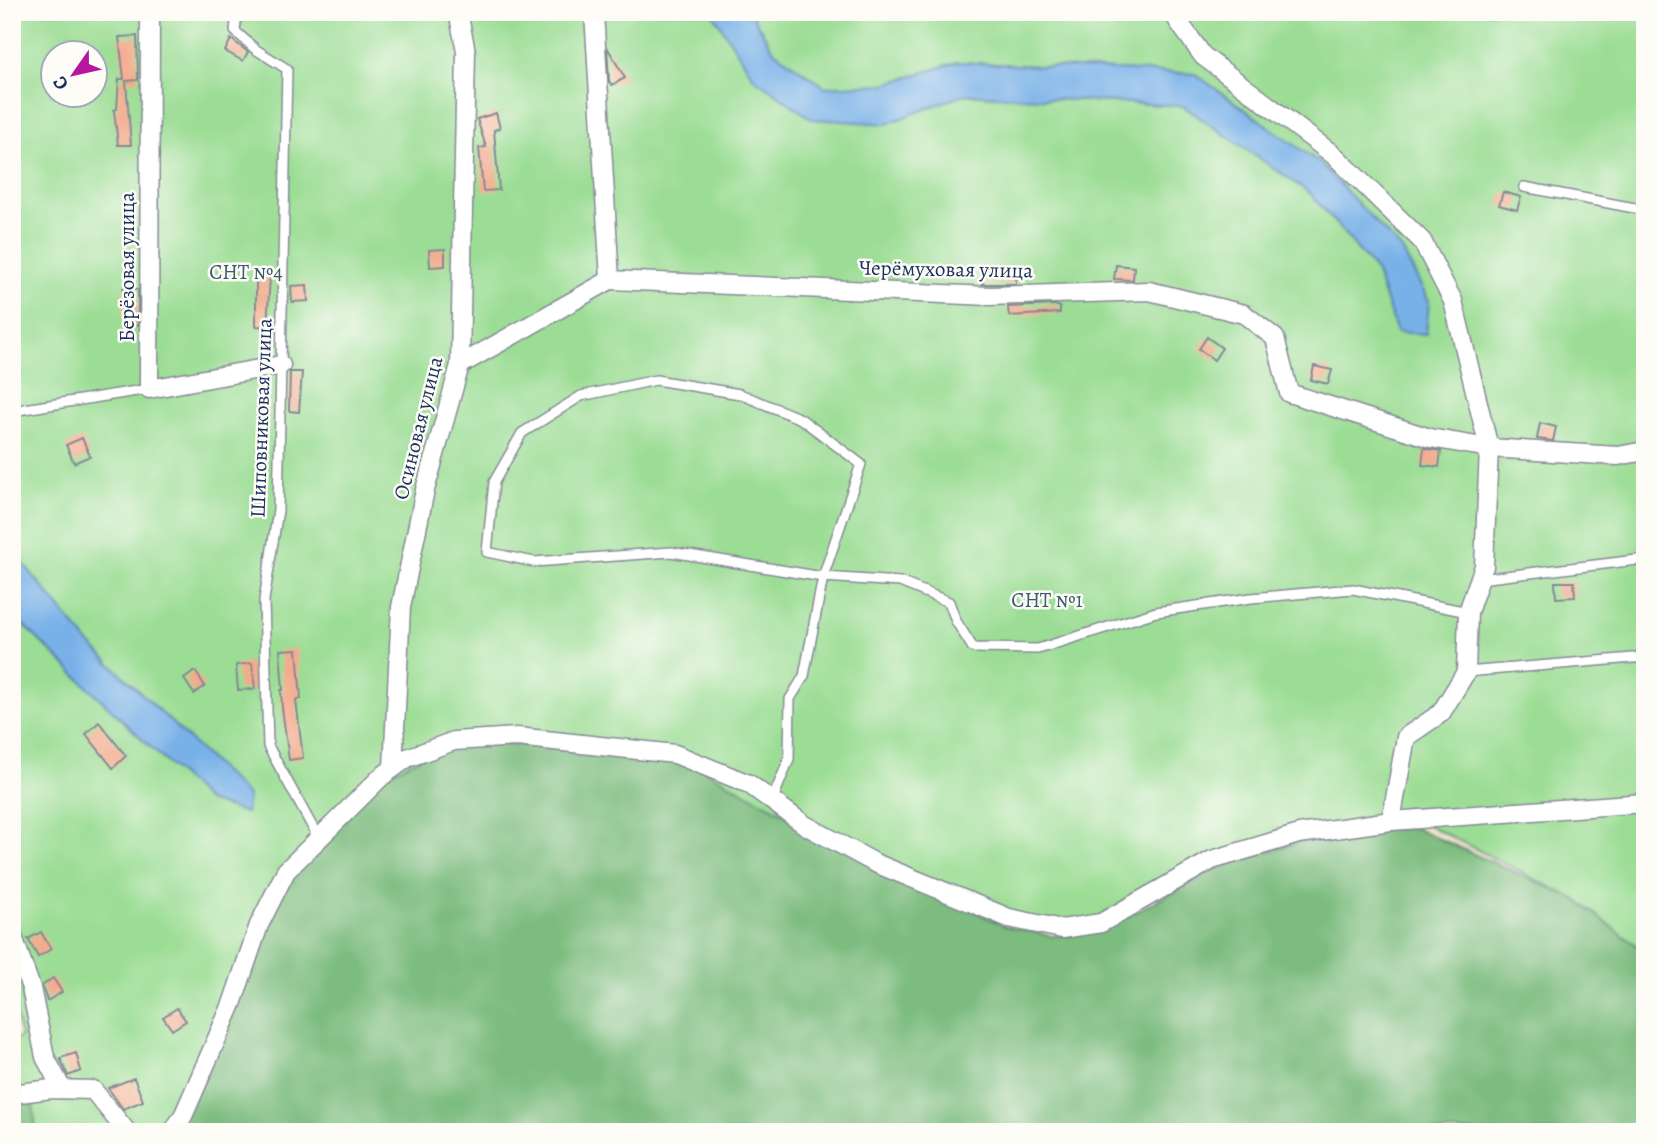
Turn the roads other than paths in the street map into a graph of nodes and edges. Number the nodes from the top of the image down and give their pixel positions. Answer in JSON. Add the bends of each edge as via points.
{"nodes":[{"id":1,"x":150,"y":12,"type":"edge"},
{"id":2,"x":237,"y":12,"type":"edge"},
{"id":3,"x":458,"y":12,"type":"edge"},
{"id":4,"x":594,"y":12,"type":"edge"},
{"id":5,"x":1179,"y":12,"type":"edge"},
{"id":6,"x":1524,"y":187,"type":"dead end"},
{"id":7,"x":1645,"y":211,"type":"edge"},
{"id":8,"x":610,"y":280,"type":"junction"},
{"id":9,"x":281,"y":365,"type":"junction"},
{"id":10,"x":460,"y":365,"type":"junction"},
{"id":11,"x":149,"y":389,"type":"junction"},
{"id":12,"x":12,"y":411,"type":"edge"},
{"id":13,"x":1489,"y":448,"type":"junction"},
{"id":14,"x":1645,"y":451,"type":"edge"},
{"id":15,"x":1645,"y":559,"type":"edge"},
{"id":16,"x":823,"y":577,"type":"junction"},
{"id":17,"x":1479,"y":579,"type":"junction"},
{"id":18,"x":1468,"y":612,"type":"junction"},
{"id":19,"x":1645,"y":657,"type":"edge"},
{"id":20,"x":1466,"y":672,"type":"junction"},
{"id":21,"x":393,"y":768,"type":"junction"},
{"id":22,"x":772,"y":801,"type":"junction"},
{"id":23,"x":1645,"y":803,"type":"edge"},
{"id":24,"x":1391,"y":821,"type":"junction"},
{"id":25,"x":319,"y":839,"type":"junction"},
{"id":26,"x":12,"y":933,"type":"edge"},
{"id":27,"x":62,"y":1089,"type":"junction"},
{"id":28,"x":12,"y":1094,"type":"edge"},
{"id":29,"x":127,"y":1132,"type":"edge"},
{"id":30,"x":173,"y":1132,"type":"edge"}],
"edges":[{"from":1,"to":11,"type":"street","name":"Берёзовая улица"},
{"from":2,"to":9,"type":"lane","name":"Шиповниковая улица","via":[[235,32],[287,69]]},
{"from":3,"to":10,"type":"street","name":"Осиновая улица","via":[[466,51]]},
{"from":4,"to":8,"type":"street"},
{"from":5,"to":13,"type":"street","via":[[1178,21],[1203,56],[1335,156],[1422,241],[1453,301]]},
{"from":6,"to":7,"type":"lane"},
{"from":8,"to":10,"type":"street"},
{"from":8,"to":13,"type":"street","name":"Черёмуховая улица","via":[[990,296],[1149,291],[1244,314],[1275,338],[1289,393],[1430,438]]},
{"from":9,"to":11,"type":"street"},
{"from":9,"to":25,"type":"lane","name":"Шиповниковая улица","via":[[278,510],[264,600],[268,746]]},
{"from":10,"to":21,"type":"street","name":"Осиновая улица","via":[[425,491],[401,607]]},
{"from":11,"to":12,"type":"lane"},
{"from":13,"to":14,"type":"street","via":[[1618,456]]},
{"from":13,"to":17,"type":"street","via":[[1484,566]]},
{"from":15,"to":17,"type":"lane"},
{"from":16,"to":16,"type":"lane","via":[[671,552],[534,562],[487,552],[494,482],[522,433],[580,396],[656,380],[740,394],[802,419],[861,464]]},
{"from":16,"to":18,"type":"lane","via":[[900,582],[949,602],[973,649],[1038,649],[1156,612],[1353,589]]},
{"from":16,"to":22,"type":"lane","via":[[804,676],[790,699],[789,759]]},
{"from":17,"to":18,"type":"street"},
{"from":18,"to":20,"type":"street"},
{"from":19,"to":20,"type":"lane"},
{"from":20,"to":24,"type":"street","via":[[1441,713],[1406,737]]},
{"from":21,"to":22,"type":"street","via":[[454,741],[517,737],[675,754],[749,785]]},
{"from":21,"to":25,"type":"street"},
{"from":22,"to":24,"type":"street","via":[[805,825],[875,863],[1009,918],[1062,929],[1101,923],[1212,860],[1299,834]]},
{"from":23,"to":24,"type":"street"},
{"from":25,"to":30,"type":"street","via":[[286,871],[259,925],[232,1004]]},
{"from":26,"to":27,"type":"street","via":[[31,988],[45,1057]]},
{"from":27,"to":28,"type":"street"},
{"from":27,"to":29,"type":"street","via":[[93,1090]]}]}
